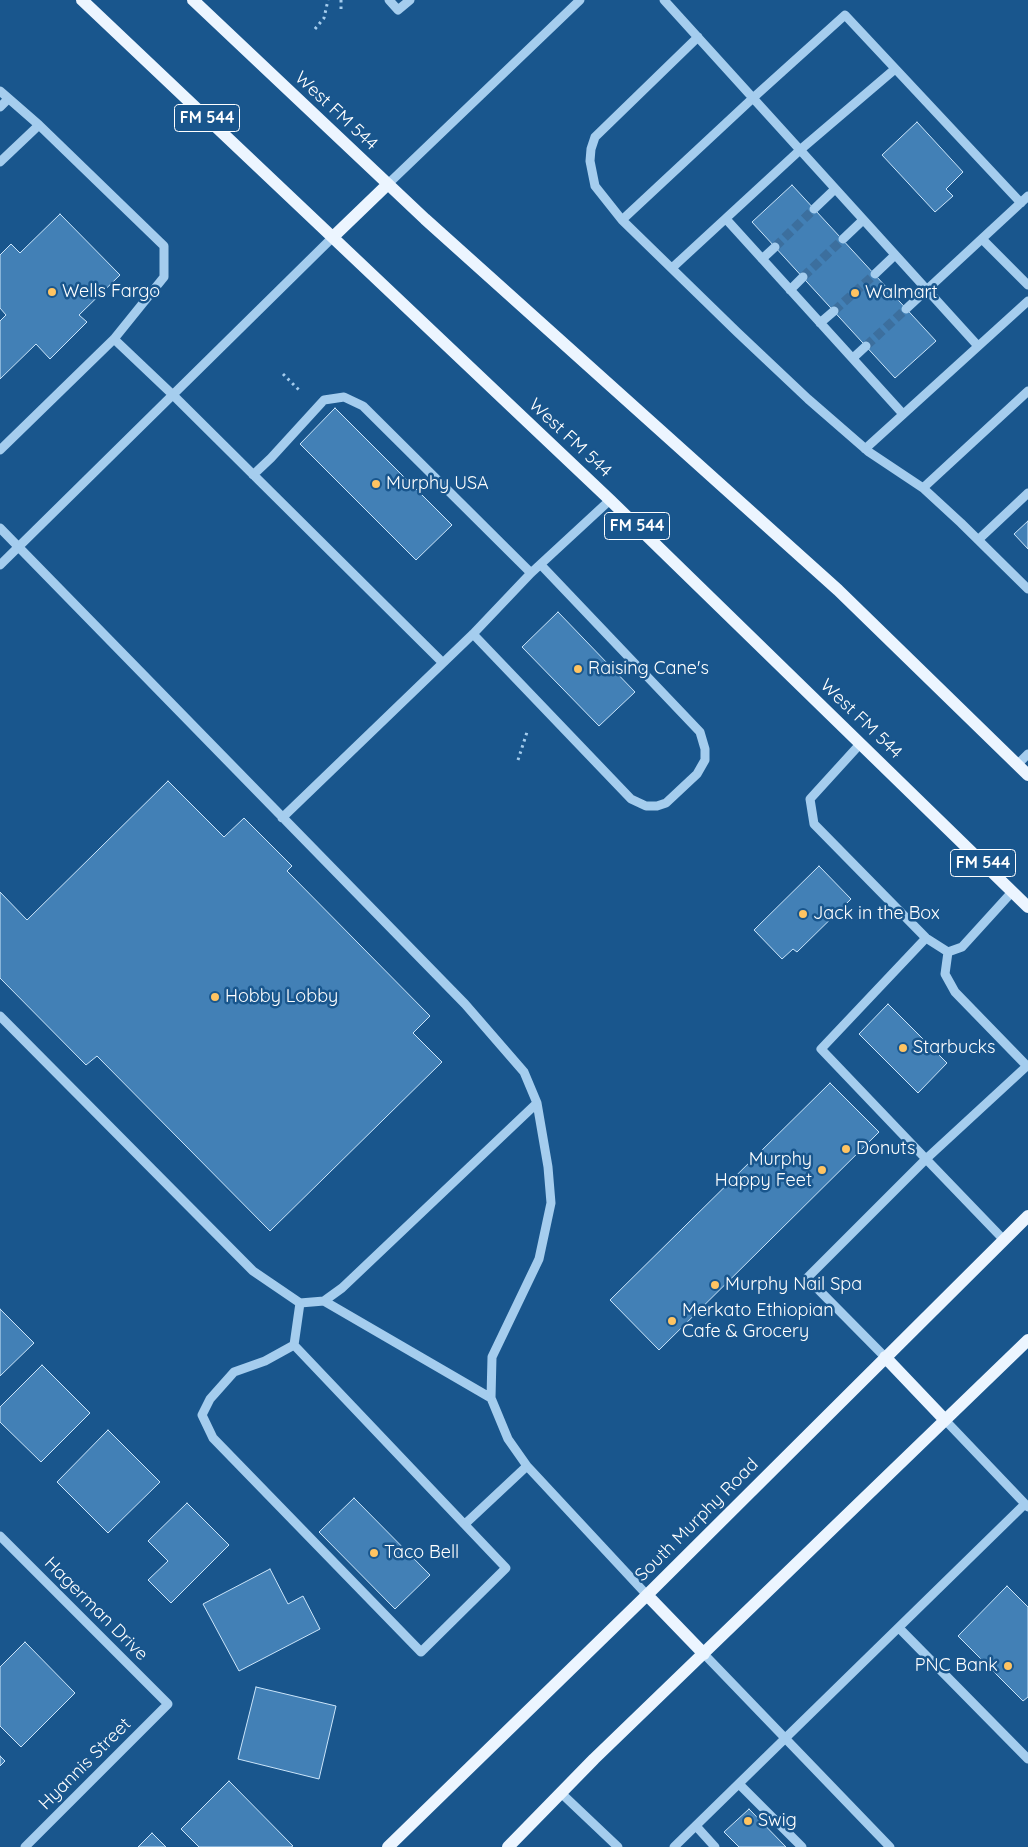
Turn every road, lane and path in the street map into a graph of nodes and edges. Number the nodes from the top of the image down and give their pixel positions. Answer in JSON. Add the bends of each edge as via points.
{"nodes":[{"id":1,"x":82,"y":0,"type":"edge"},
{"id":2,"x":193,"y":0,"type":"edge"},
{"id":3,"x":328,"y":0,"type":"edge"},
{"id":4,"x":341,"y":0,"type":"edge"},
{"id":5,"x":389,"y":0,"type":"edge"},
{"id":6,"x":409,"y":0,"type":"edge"},
{"id":7,"x":580,"y":0,"type":"edge"},
{"id":8,"x":664,"y":0,"type":"edge"},
{"id":9,"x":341,"y":9,"type":"dead end"},
{"id":10,"x":315,"y":29,"type":"dead end"},
{"id":11,"x":698,"y":37,"type":"junction"},
{"id":12,"x":895,"y":69,"type":"junction"},
{"id":13,"x":0,"y":91,"type":"edge"},
{"id":14,"x":753,"y":98,"type":"junction"},
{"id":15,"x":8,"y":99,"type":"junction"},
{"id":16,"x":0,"y":107,"type":"edge"},
{"id":17,"x":39,"y":125,"type":"junction"},
{"id":18,"x":800,"y":150,"type":"junction"},
{"id":19,"x":0,"y":162,"type":"edge"},
{"id":20,"x":388,"y":184,"type":"junction"},
{"id":21,"x":836,"y":189,"type":"junction"},
{"id":22,"x":1028,"y":196,"type":"edge"},
{"id":23,"x":1021,"y":203,"type":"junction"},
{"id":24,"x":814,"y":209,"type":"tunnel mouth"},
{"id":25,"x":726,"y":219,"type":"junction"},
{"id":26,"x":622,"y":220,"type":"junction"},
{"id":27,"x":863,"y":220,"type":"junction"},
{"id":28,"x":333,"y":237,"type":"junction"},
{"id":29,"x":843,"y":239,"type":"tunnel mouth"},
{"id":30,"x":982,"y":239,"type":"junction"},
{"id":31,"x":775,"y":246,"type":"tunnel mouth"},
{"id":32,"x":895,"y":255,"type":"junction"},
{"id":33,"x":762,"y":259,"type":"junction"},
{"id":34,"x":672,"y":268,"type":"junction"},
{"id":35,"x":874,"y":274,"type":"tunnel mouth"},
{"id":36,"x":803,"y":277,"type":"tunnel mouth"},
{"id":37,"x":1028,"y":285,"type":"edge"},
{"id":38,"x":790,"y":290,"type":"junction"},
{"id":39,"x":927,"y":290,"type":"junction"},
{"id":40,"x":1028,"y":301,"type":"edge"},
{"id":41,"x":906,"y":309,"type":"tunnel mouth"},
{"id":42,"x":834,"y":311,"type":"tunnel mouth"},
{"id":43,"x":820,"y":322,"type":"junction"},
{"id":44,"x":114,"y":339,"type":"junction"},
{"id":45,"x":866,"y":346,"type":"tunnel mouth"},
{"id":46,"x":978,"y":346,"type":"junction"},
{"id":47,"x":853,"y":358,"type":"junction"},
{"id":48,"x":282,"y":374,"type":"dead end"},
{"id":49,"x":1028,"y":391,"type":"edge"},
{"id":50,"x":301,"y":392,"type":"dead end"},
{"id":51,"x":172,"y":395,"type":"junction"},
{"id":52,"x":903,"y":414,"type":"junction"},
{"id":53,"x":865,"y":449,"type":"junction"},
{"id":54,"x":0,"y":450,"type":"edge"},
{"id":55,"x":253,"y":475,"type":"junction"},
{"id":56,"x":923,"y":488,"type":"junction"},
{"id":57,"x":1028,"y":493,"type":"edge"},
{"id":58,"x":610,"y":500,"type":"junction"},
{"id":59,"x":0,"y":528,"type":"edge"},
{"id":60,"x":978,"y":540,"type":"junction"},
{"id":61,"x":18,"y":547,"type":"junction"},
{"id":62,"x":0,"y":565,"type":"edge"},
{"id":63,"x":541,"y":565,"type":"junction"},
{"id":64,"x":531,"y":573,"type":"junction"},
{"id":65,"x":1028,"y":589,"type":"edge"},
{"id":66,"x":473,"y":634,"type":"junction"},
{"id":67,"x":442,"y":662,"type":"junction"},
{"id":68,"x":528,"y":729,"type":"dead end"},
{"id":69,"x":861,"y":743,"type":"junction"},
{"id":70,"x":1028,"y":754,"type":"edge"},
{"id":71,"x":518,"y":760,"type":"dead end"},
{"id":72,"x":1017,"y":765,"type":"junction"},
{"id":73,"x":1028,"y":775,"type":"edge"},
{"id":74,"x":282,"y":818,"type":"junction"},
{"id":75,"x":1012,"y":892,"type":"junction"},
{"id":76,"x":1028,"y":907,"type":"edge"},
{"id":77,"x":926,"y":938,"type":"junction"},
{"id":78,"x":948,"y":952,"type":"junction"},
{"id":79,"x":0,"y":1016,"type":"edge"},
{"id":80,"x":1028,"y":1065,"type":"edge"},
{"id":81,"x":537,"y":1103,"type":"junction"},
{"id":82,"x":926,"y":1159,"type":"junction"},
{"id":83,"x":1028,"y":1216,"type":"edge"},
{"id":84,"x":1004,"y":1240,"type":"junction"},
{"id":85,"x":324,"y":1300,"type":"junction"},
{"id":86,"x":300,"y":1303,"type":"junction"},
{"id":87,"x":1028,"y":1340,"type":"edge"},
{"id":88,"x":294,"y":1344,"type":"junction"},
{"id":89,"x":885,"y":1358,"type":"junction"},
{"id":90,"x":491,"y":1398,"type":"junction"},
{"id":91,"x":945,"y":1420,"type":"junction"},
{"id":92,"x":527,"y":1466,"type":"junction"},
{"id":93,"x":1026,"y":1505,"type":"edge"},
{"id":94,"x":465,"y":1524,"type":"junction"},
{"id":95,"x":0,"y":1536,"type":"edge"},
{"id":96,"x":647,"y":1595,"type":"junction"},
{"id":97,"x":899,"y":1628,"type":"junction"},
{"id":98,"x":704,"y":1654,"type":"junction"},
{"id":99,"x":168,"y":1704,"type":"joint"},
{"id":100,"x":786,"y":1739,"type":"junction"},
{"id":101,"x":1028,"y":1759,"type":"edge"},
{"id":102,"x":739,"y":1784,"type":"junction"},
{"id":103,"x":561,"y":1793,"type":"junction"},
{"id":104,"x":696,"y":1826,"type":"junction"},
{"id":105,"x":24,"y":1847,"type":"edge"},
{"id":106,"x":388,"y":1847,"type":"edge"},
{"id":107,"x":508,"y":1847,"type":"edge"},
{"id":108,"x":618,"y":1847,"type":"edge"},
{"id":109,"x":674,"y":1847,"type":"edge"},
{"id":110,"x":715,"y":1847,"type":"edge"},
{"id":111,"x":802,"y":1847,"type":"edge"},
{"id":112,"x":890,"y":1847,"type":"edge"}],
"edges":[{"from":1,"to":28,"type":"main road","name":"West FM 544","number":"FM 544"},
{"from":2,"to":20,"type":"main road","name":"West FM 544"},
{"from":3,"to":10,"type":"path","via":[[324,18]]},
{"from":4,"to":9,"type":"path"},
{"from":5,"to":6,"type":"street","via":[[398,10]]},
{"from":7,"to":20,"type":"street"},
{"from":8,"to":11,"type":"street"},
{"from":11,"to":14,"type":"street"},
{"from":11,"to":26,"type":"street","via":[[595,137],[590,161],[595,186]]},
{"from":12,"to":14,"type":"street","via":[[845,15]]},
{"from":12,"to":18,"type":"street"},
{"from":12,"to":23,"type":"street"},
{"from":13,"to":15,"type":"street"},
{"from":14,"to":18,"type":"street"},
{"from":14,"to":26,"type":"street"},
{"from":15,"to":16,"type":"street"},
{"from":15,"to":17,"type":"street"},
{"from":17,"to":19,"type":"street"},
{"from":17,"to":44,"type":"street","via":[[164,246],[164,277]]},
{"from":18,"to":21,"type":"street"},
{"from":18,"to":25,"type":"street"},
{"from":20,"to":28,"type":"main road"},
{"from":20,"to":72,"type":"main road","name":"West FM 544","via":[[838,590]]},
{"from":21,"to":24,"type":"street"},
{"from":21,"to":27,"type":"street"},
{"from":22,"to":23,"type":"street"},
{"from":23,"to":30,"type":"street"},
{"from":25,"to":33,"type":"street"},
{"from":25,"to":34,"type":"street"},
{"from":26,"to":34,"type":"street"},
{"from":27,"to":29,"type":"street"},
{"from":27,"to":32,"type":"street"},
{"from":28,"to":51,"type":"street"},
{"from":28,"to":58,"type":"main road","name":"West FM 544","number":"FM 544"},
{"from":30,"to":37,"type":"street"},
{"from":30,"to":39,"type":"street"},
{"from":31,"to":33,"type":"street"},
{"from":32,"to":35,"type":"street"},
{"from":32,"to":39,"type":"street"},
{"from":33,"to":38,"type":"street"},
{"from":34,"to":53,"type":"street"},
{"from":36,"to":38,"type":"street"},
{"from":38,"to":43,"type":"street"},
{"from":39,"to":41,"type":"street"},
{"from":39,"to":46,"type":"street"},
{"from":40,"to":46,"type":"street"},
{"from":42,"to":43,"type":"street"},
{"from":43,"to":47,"type":"street"},
{"from":44,"to":51,"type":"street"},
{"from":44,"to":54,"type":"street"},
{"from":45,"to":47,"type":"street"},
{"from":46,"to":52,"type":"street"},
{"from":47,"to":52,"type":"street"},
{"from":48,"to":50,"type":"path"},
{"from":49,"to":56,"type":"street"},
{"from":51,"to":55,"type":"street"},
{"from":51,"to":61,"type":"street"},
{"from":52,"to":53,"type":"street"},
{"from":53,"to":56,"type":"street"},
{"from":55,"to":64,"type":"street","via":[[324,400],[344,398],[363,406]]},
{"from":55,"to":67,"type":"street"},
{"from":56,"to":60,"type":"street"},
{"from":57,"to":60,"type":"street"},
{"from":58,"to":63,"type":"street"},
{"from":58,"to":69,"type":"main road","name":"West FM 544","number":"FM 544"},
{"from":59,"to":61,"type":"street"},
{"from":60,"to":65,"type":"street"},
{"from":61,"to":62,"type":"street"},
{"from":61,"to":74,"type":"street"},
{"from":63,"to":64,"type":"street"},
{"from":63,"to":66,"type":"street","via":[[700,732],[705,760],[697,774],[666,803],[646,806],[631,799]]},
{"from":64,"to":66,"type":"street"},
{"from":66,"to":67,"type":"street"},
{"from":67,"to":74,"type":"street"},
{"from":68,"to":71,"type":"path"},
{"from":69,"to":75,"type":"main road","name":"West FM 544","number":"FM 544"},
{"from":69,"to":77,"type":"street","via":[[810,799],[814,824]]},
{"from":70,"to":72,"type":"street"},
{"from":72,"to":73,"type":"main road","name":"West FM 544"},
{"from":74,"to":81,"type":"street","via":[[465,1004],[524,1072]]},
{"from":75,"to":76,"type":"main road","name":"West FM 544","number":"FM 544"},
{"from":75,"to":78,"type":"street","via":[[962,947]]},
{"from":77,"to":78,"type":"street"},
{"from":77,"to":82,"type":"street","via":[[821,1049]]},
{"from":78,"to":80,"type":"street","via":[[945,974],[955,992]]},
{"from":79,"to":86,"type":"street","via":[[252,1271]]},
{"from":80,"to":82,"type":"street"},
{"from":81,"to":85,"type":"street","via":[[342,1288]]},
{"from":81,"to":90,"type":"street","via":[[551,1203],[539,1259],[492,1357]]},
{"from":82,"to":84,"type":"street"},
{"from":82,"to":89,"type":"street","via":[[807,1278]]},
{"from":83,"to":84,"type":"main road","name":"South Murphy Road"},
{"from":84,"to":89,"type":"main road","name":"South Murphy Road"},
{"from":85,"to":86,"type":"street"},
{"from":85,"to":90,"type":"street"},
{"from":86,"to":88,"type":"street"},
{"from":87,"to":91,"type":"main road"},
{"from":88,"to":94,"type":"street"},
{"from":88,"to":94,"type":"street","via":[[265,1361],[234,1372],[210,1399],[202,1415],[213,1438],[421,1652],[506,1568]]},
{"from":89,"to":91,"type":"main road"},
{"from":89,"to":96,"type":"main road","name":"South Murphy Road"},
{"from":90,"to":92,"type":"street","via":[[508,1439]]},
{"from":91,"to":93,"type":"street"},
{"from":91,"to":98,"type":"main road"},
{"from":92,"to":94,"type":"street"},
{"from":92,"to":96,"type":"street"},
{"from":93,"to":97,"type":"street"},
{"from":95,"to":99,"type":"street","name":"Hagerman Drive"},
{"from":96,"to":98,"type":"main road"},
{"from":96,"to":106,"type":"main road","name":"South Murphy Road"},
{"from":97,"to":100,"type":"street"},
{"from":97,"to":101,"type":"street"},
{"from":98,"to":100,"type":"street"},
{"from":98,"to":103,"type":"main road"},
{"from":99,"to":105,"type":"street","name":"Hyannis Street"},
{"from":100,"to":102,"type":"street"},
{"from":100,"to":112,"type":"street"},
{"from":102,"to":104,"type":"street"},
{"from":102,"to":111,"type":"street"},
{"from":103,"to":107,"type":"main road"},
{"from":103,"to":108,"type":"street"},
{"from":104,"to":109,"type":"street"},
{"from":104,"to":110,"type":"street"}]}
